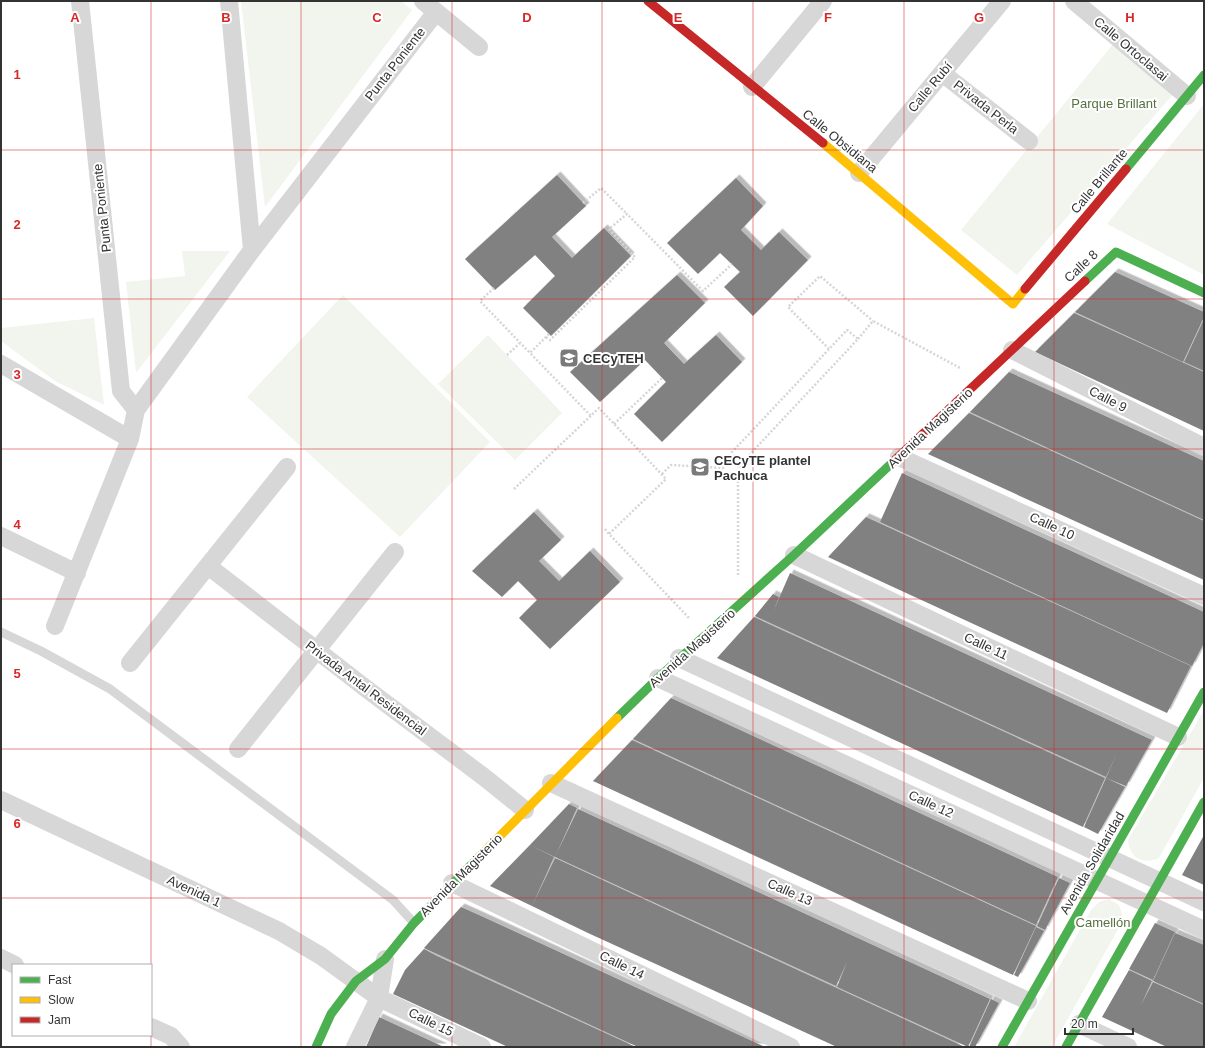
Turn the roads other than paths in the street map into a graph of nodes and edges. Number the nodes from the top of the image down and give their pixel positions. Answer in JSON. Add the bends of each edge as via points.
{"nodes":[{"id":1,"x":80,"y":1,"type":"edge"},
{"id":2,"x":229,"y":1,"type":"edge"},
{"id":3,"x":648,"y":1,"type":"edge"},
{"id":4,"x":823,"y":1,"type":"edge"},
{"id":5,"x":1002,"y":1,"type":"edge"},
{"id":6,"x":1074,"y":1,"type":"edge"},
{"id":7,"x":429,"y":6,"type":"edge"},
{"id":8,"x":479,"y":47,"type":"dead end"},
{"id":9,"x":942,"y":73,"type":"junction"},
{"id":10,"x":1204,"y":75,"type":"edge"},
{"id":11,"x":752,"y":87,"type":"junction"},
{"id":12,"x":1187,"y":96,"type":"junction"},
{"id":13,"x":1029,"y":141,"type":"dead end"},
{"id":14,"x":859,"y":172,"type":"junction"},
{"id":15,"x":252,"y":250,"type":"junction"},
{"id":16,"x":1204,"y":293,"type":"edge"},
{"id":17,"x":1013,"y":304,"type":"joint"},
{"id":18,"x":1012,"y":350,"type":"junction"},
{"id":19,"x":1,"y":364,"type":"edge"},
{"id":20,"x":136,"y":410,"type":"junction"},
{"id":21,"x":130,"y":439,"type":"junction"},
{"id":22,"x":1204,"y":447,"type":"edge"},
{"id":23,"x":899,"y":457,"type":"junction"},
{"id":24,"x":287,"y":467,"type":"dead end"},
{"id":25,"x":1,"y":536,"type":"edge"},
{"id":26,"x":395,"y":552,"type":"dead end"},
{"id":27,"x":794,"y":555,"type":"junction"},
{"id":28,"x":208,"y":566,"type":"junction"},
{"id":29,"x":77,"y":573,"type":"junction"},
{"id":30,"x":1204,"y":596,"type":"edge"},
{"id":31,"x":55,"y":626,"type":"dead end"},
{"id":32,"x":1,"y":632,"type":"edge"},
{"id":33,"x":316,"y":651,"type":"junction"},
{"id":34,"x":679,"y":658,"type":"junction"},
{"id":35,"x":130,"y":663,"type":"dead end"},
{"id":36,"x":658,"y":678,"type":"junction"},
{"id":37,"x":1204,"y":692,"type":"edge"},
{"id":38,"x":1178,"y":737,"type":"junction"},
{"id":39,"x":238,"y":749,"type":"dead end"},
{"id":40,"x":551,"y":783,"type":"junction"},
{"id":41,"x":1,"y":800,"type":"edge"},
{"id":42,"x":1204,"y":802,"type":"edge"},
{"id":43,"x":525,"y":810,"type":"junction"},
{"id":44,"x":1110,"y":857,"type":"junction"},
{"id":45,"x":1097,"y":880,"type":"junction"},
{"id":46,"x":1160,"y":881,"type":"junction"},
{"id":47,"x":452,"y":883,"type":"junction"},
{"id":48,"x":1204,"y":902,"type":"edge"},
{"id":49,"x":1147,"y":904,"type":"junction"},
{"id":50,"x":414,"y":923,"type":"junction"},
{"id":51,"x":1204,"y":930,"type":"edge"},
{"id":52,"x":1,"y":958,"type":"edge"},
{"id":53,"x":385,"y":959,"type":"junction"},
{"id":54,"x":13,"y":964,"type":"edge"},
{"id":55,"x":356,"y":981,"type":"junction"},
{"id":56,"x":379,"y":998,"type":"junction"},
{"id":57,"x":1028,"y":1001,"type":"junction"},
{"id":58,"x":1079,"y":1024,"type":"junction"},
{"id":59,"x":152,"y":1027,"type":"edge"},
{"id":60,"x":181,"y":1047,"type":"edge"},
{"id":61,"x":316,"y":1047,"type":"edge"},
{"id":62,"x":355,"y":1047,"type":"edge"},
{"id":63,"x":482,"y":1047,"type":"edge"},
{"id":64,"x":791,"y":1047,"type":"edge"},
{"id":65,"x":1002,"y":1047,"type":"edge"},
{"id":66,"x":1066,"y":1047,"type":"edge"},
{"id":67,"x":1128,"y":1047,"type":"edge"}],
"edges":[{"from":1,"to":20,"type":"street","name":"Punta Poniente","via":[[121,391]]},
{"from":2,"to":15,"type":"street"},
{"from":3,"to":11,"type":"street","name":"Calle Obsidiana"},
{"from":4,"to":11,"type":"street"},
{"from":5,"to":9,"type":"street","name":"Calle Rubí"},
{"from":6,"to":12,"type":"street","name":"Calle Ortoclasai"},
{"from":7,"to":8,"type":"street","name":"Punta Poniente"},
{"from":7,"to":15,"type":"street","name":"Punta Poniente"},
{"from":9,"to":13,"type":"street","name":"Privada Perla"},
{"from":9,"to":14,"type":"street","name":"Calle Rubí"},
{"from":10,"to":12,"type":"street","name":"Calle Brillante"},
{"from":11,"to":14,"type":"street","name":"Calle Obsidiana"},
{"from":12,"to":17,"type":"street","name":"Calle Brillante"},
{"from":14,"to":17,"type":"street","name":"Calle Obsidiana"},
{"from":15,"to":20,"type":"street","name":"Punta Poniente"},
{"from":16,"to":18,"type":"street","name":"Calle 8","via":[[1116,252]]},
{"from":18,"to":22,"type":"street","name":"Calle 9"},
{"from":18,"to":23,"type":"street","name":"Avenida Magisterio"},
{"from":19,"to":21,"type":"street"},
{"from":20,"to":21,"type":"street","name":"Punta Poniente"},
{"from":21,"to":29,"type":"street","name":"Punta Poniente"},
{"from":23,"to":27,"type":"street","name":"Avenida Magisterio"},
{"from":23,"to":30,"type":"street","name":"Calle 10"},
{"from":24,"to":28,"type":"street"},
{"from":25,"to":29,"type":"street"},
{"from":26,"to":33,"type":"street"},
{"from":27,"to":34,"type":"street","name":"Avenida Magisterio"},
{"from":27,"to":38,"type":"street","name":"Calle 11"},
{"from":28,"to":33,"type":"street","name":"Privada Antal Residencial"},
{"from":28,"to":35,"type":"street"},
{"from":29,"to":31,"type":"street","name":"Punta Poniente"},
{"from":32,"to":50,"type":"lane","via":[[110,688],[393,900]]},
{"from":33,"to":39,"type":"street"},
{"from":33,"to":43,"type":"street","name":"Privada Antal Residencial"},
{"from":34,"to":36,"type":"street","name":"Avenida Magisterio"},
{"from":34,"to":44,"type":"street","name":"Calle 12"},
{"from":36,"to":40,"type":"street","name":"Avenida Magisterio"},
{"from":36,"to":45,"type":"street","name":"Calle 12"},
{"from":37,"to":38,"type":"street","name":"Avenida Solidaridad"},
{"from":38,"to":44,"type":"street","name":"Avenida Solidaridad"},
{"from":40,"to":43,"type":"street","name":"Avenida Magisterio"},
{"from":40,"to":57,"type":"street","name":"Calle 13"},
{"from":41,"to":55,"type":"street","name":"Avenida 1","via":[[279,932],[321,956]]},
{"from":42,"to":46,"type":"street"},
{"from":43,"to":47,"type":"street","name":"Avenida Magisterio"},
{"from":44,"to":45,"type":"street","name":"Avenida Solidaridad"},
{"from":44,"to":46,"type":"street","name":"Calle 12"},
{"from":45,"to":49,"type":"street","name":"Calle 12"},
{"from":45,"to":57,"type":"street","name":"Avenida Solidaridad"},
{"from":46,"to":48,"type":"street","name":"Calle 12"},
{"from":46,"to":49,"type":"street"},
{"from":47,"to":50,"type":"street","name":"Avenida Magisterio"},
{"from":47,"to":64,"type":"street","name":"Calle 14"},
{"from":49,"to":51,"type":"street","name":"Calle 12"},
{"from":49,"to":58,"type":"street"},
{"from":50,"to":53,"type":"street","name":"Avenida Magisterio"},
{"from":52,"to":54,"type":"street"},
{"from":53,"to":55,"type":"street","name":"Avenida Magisterio"},
{"from":53,"to":56,"type":"street"},
{"from":55,"to":56,"type":"street","name":"Avenida 1"},
{"from":55,"to":61,"type":"street","name":"Avenida Magisterio","via":[[331,1014]]},
{"from":56,"to":62,"type":"street"},
{"from":56,"to":63,"type":"street","name":"Calle 15"},
{"from":57,"to":65,"type":"street","name":"Avenida Solidaridad"},
{"from":58,"to":66,"type":"street"},
{"from":58,"to":67,"type":"street"},
{"from":59,"to":60,"type":"street","via":[[171,1036]]}]}
